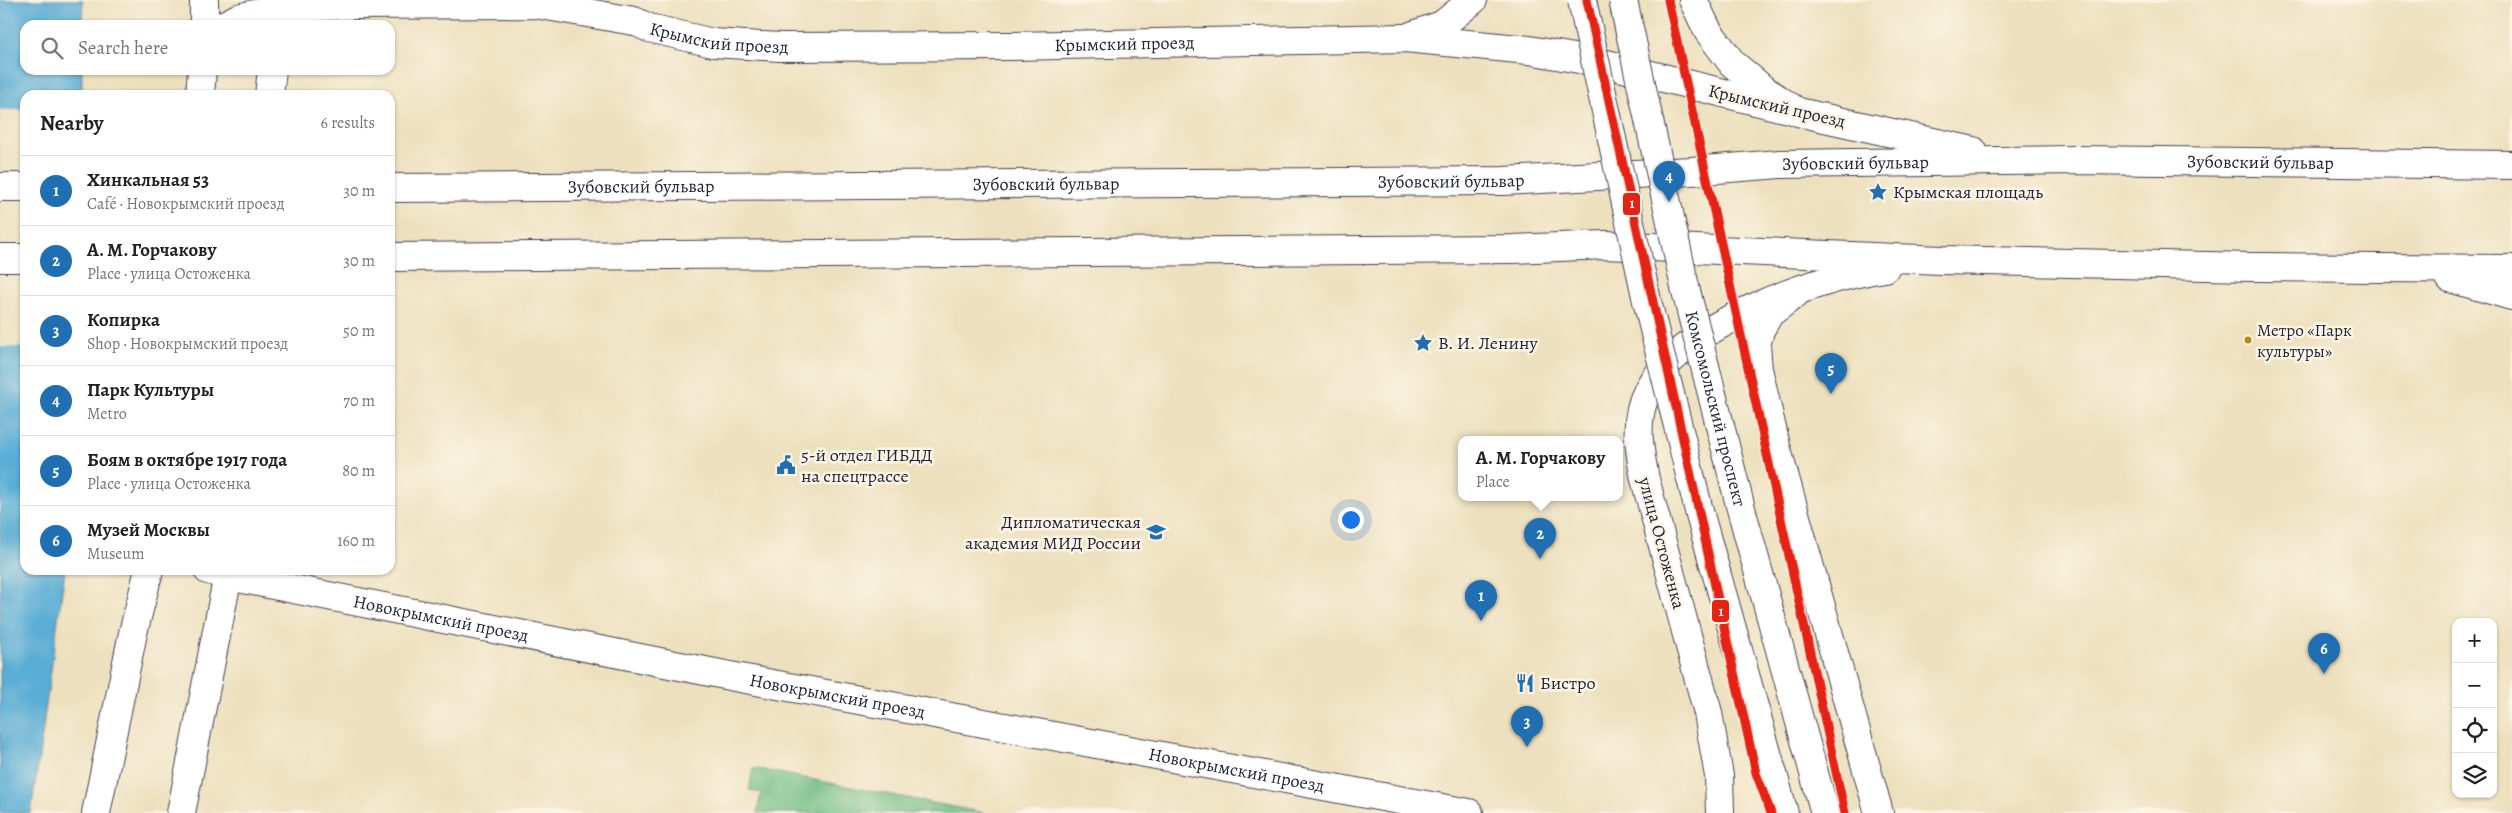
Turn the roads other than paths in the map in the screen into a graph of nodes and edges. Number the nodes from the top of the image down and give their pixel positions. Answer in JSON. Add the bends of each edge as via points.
{"nodes":[{"id":1,"x":204,"y":0,"type":"edge"},
{"id":2,"x":605,"y":0,"type":"edge"},
{"id":3,"x":1473,"y":0,"type":"edge"},
{"id":4,"x":1582,"y":0,"type":"edge"},
{"id":5,"x":1623,"y":0,"type":"edge"},
{"id":6,"x":1692,"y":0,"type":"edge"},
{"id":7,"x":277,"y":11,"type":"edge"},
{"id":8,"x":204,"y":20,"type":"edge"},
{"id":9,"x":234,"y":20,"type":"edge"},
{"id":10,"x":634,"y":21,"type":"junction"},
{"id":11,"x":1404,"y":38,"type":"junction"},
{"id":12,"x":202,"y":75,"type":"edge"},
{"id":13,"x":271,"y":75,"type":"edge"},
{"id":14,"x":200,"y":90,"type":"edge"},
{"id":15,"x":270,"y":90,"type":"edge"},
{"id":16,"x":1798,"y":112,"type":"junction"},
{"id":17,"x":2019,"y":161,"type":"junction"},
{"id":18,"x":2512,"y":165,"type":"edge"},
{"id":19,"x":0,"y":187,"type":"edge"},
{"id":20,"x":20,"y":187,"type":"edge"},
{"id":21,"x":395,"y":188,"type":"edge"},
{"id":22,"x":395,"y":257,"type":"edge"},
{"id":23,"x":0,"y":258,"type":"edge"},
{"id":24,"x":20,"y":258,"type":"edge"},
{"id":25,"x":1941,"y":260,"type":"junction"},
{"id":26,"x":2412,"y":267,"type":"junction"},
{"id":27,"x":2512,"y":269,"type":"edge"},
{"id":28,"x":1808,"y":286,"type":"junction"},
{"id":29,"x":2512,"y":296,"type":"edge"},
{"id":30,"x":149,"y":575,"type":"edge"},
{"id":31,"x":221,"y":575,"type":"edge"},
{"id":32,"x":237,"y":575,"type":"edge"},
{"id":33,"x":96,"y":813,"type":"edge"},
{"id":34,"x":181,"y":813,"type":"edge"},
{"id":35,"x":1469,"y":813,"type":"edge"},
{"id":36,"x":1720,"y":813,"type":"edge"},
{"id":37,"x":1784,"y":813,"type":"edge"},
{"id":38,"x":1826,"y":813,"type":"edge"},
{"id":39,"x":1879,"y":813,"type":"edge"}],
"edges":[{"from":1,"to":8,"type":"main road"},
{"from":2,"to":10,"type":"main road"},
{"from":3,"to":11,"type":"main road","via":[[1442,25]]},
{"from":4,"to":37,"type":"main road","bridge":true,"via":[[1648,301],[1698,506]]},
{"from":5,"to":38,"type":"main road","name":"Комсомольский проспект","bridge":true,"via":[[1685,287],[1740,505]]},
{"from":6,"to":16,"type":"main road","via":[[1708,31],[1732,63],[1764,90]]},
{"from":7,"to":9,"type":"main road","name":"Крымский проезд"},
{"from":7,"to":10,"type":"main road","name":"Крымский проезд","via":[[348,5],[535,4]]},
{"from":10,"to":11,"type":"main road","name":"Крымский проезд","via":[[649,28],[713,43],[780,47]]},
{"from":11,"to":16,"type":"main road","name":"Крымский проезд","via":[[1529,50],[1607,64]]},
{"from":12,"to":14,"type":"main road"},
{"from":13,"to":15,"type":"main road"},
{"from":16,"to":17,"type":"main road","name":"Крымский проезд"},
{"from":17,"to":18,"type":"main road","name":"Зубовский бульвар"},
{"from":17,"to":21,"type":"main road","name":"Зубовский бульвар","via":[[1780,164],[1503,181]]},
{"from":19,"to":20,"type":"main road"},
{"from":22,"to":25,"type":"main road","via":[[1606,246]]},
{"from":23,"to":24,"type":"main road"},
{"from":25,"to":26,"type":"main road","via":[[2242,267]]},
{"from":25,"to":28,"type":"main road","name":"улица Остоженка","via":[[1866,271]]},
{"from":26,"to":27,"type":"main road"},
{"from":26,"to":29,"type":"main road"},
{"from":28,"to":36,"type":"main road","name":"улица Остоженка","via":[[1739,315],[1688,344],[1647,391],[1638,423],[1645,479],[1708,713],[1719,776]]},
{"from":28,"to":39,"type":"main road","via":[[1770,313],[1760,330],[1756,346],[1758,370],[1776,446]]},
{"from":30,"to":33,"type":"main road","via":[[133,633]]},
{"from":31,"to":34,"type":"main road"},
{"from":32,"to":35,"type":"main road","name":"Новокрымский проезд","via":[[735,677]]}]}
